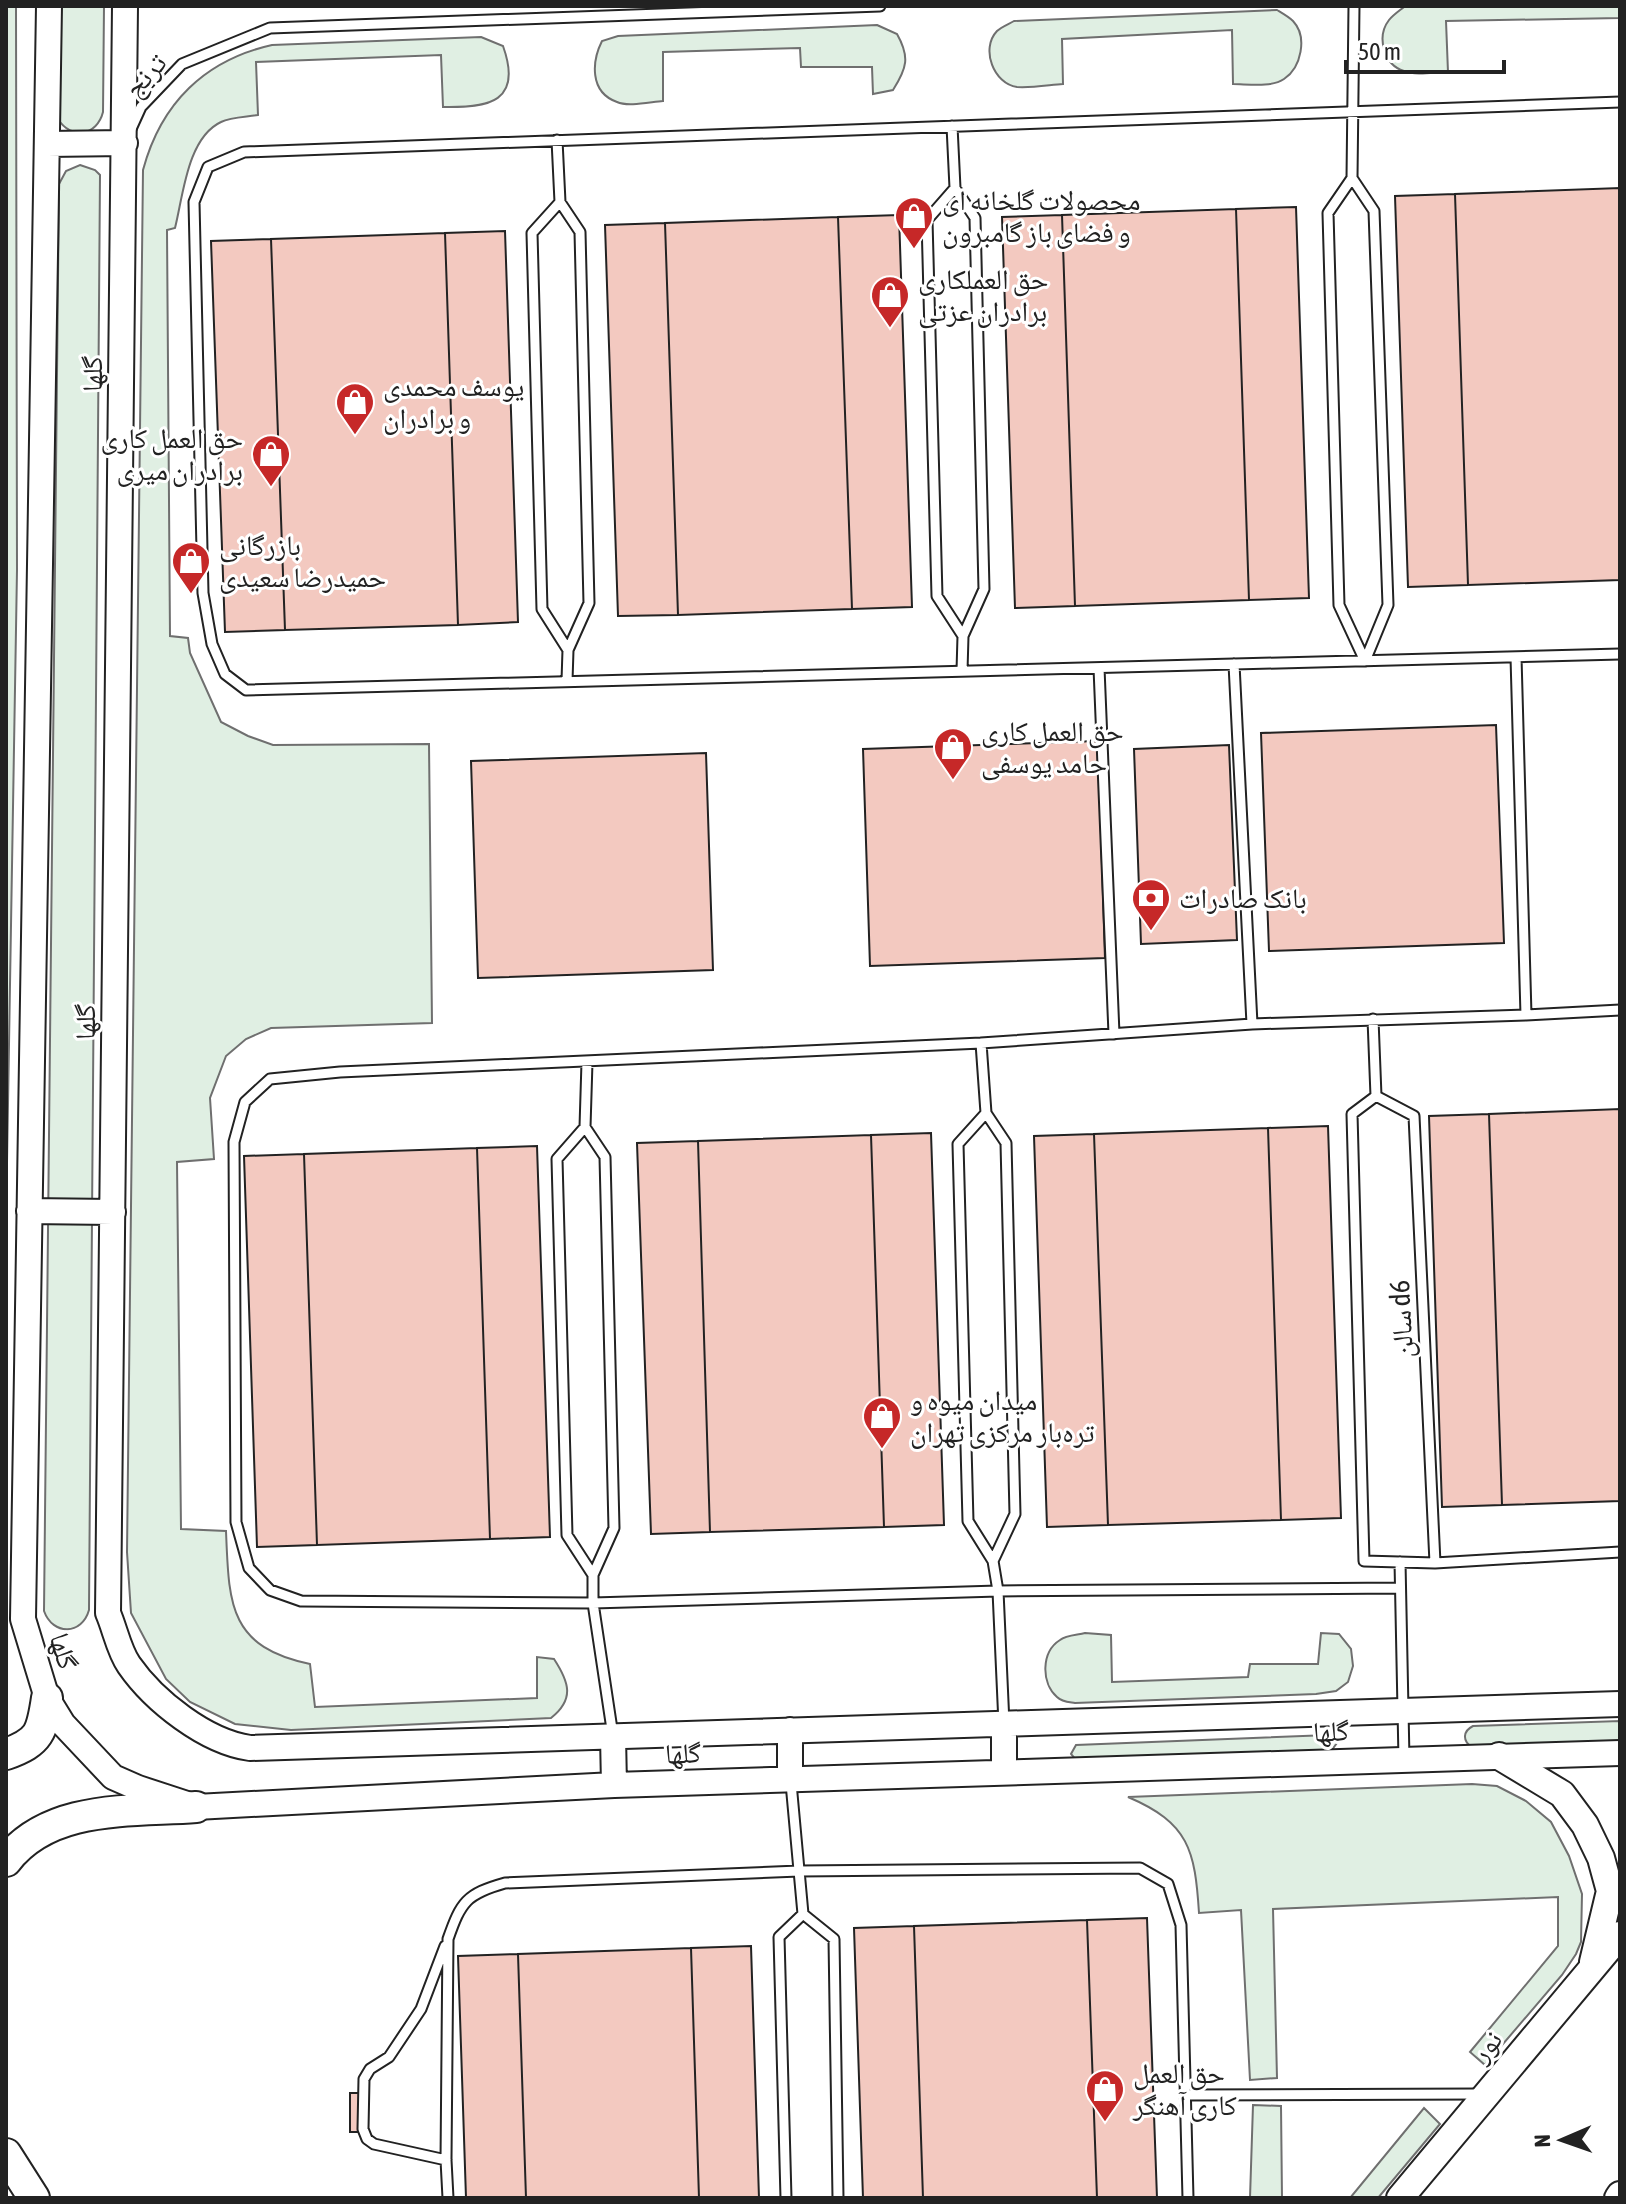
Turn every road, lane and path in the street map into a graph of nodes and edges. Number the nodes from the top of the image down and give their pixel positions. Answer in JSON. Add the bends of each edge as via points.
{"nodes":[{"id":1,"x":49,"y":6,"type":"edge"},
{"id":2,"x":125,"y":6,"type":"edge"},
{"id":3,"x":880,"y":6,"type":"edge"},
{"id":4,"x":1354,"y":6,"type":"edge"},
{"id":5,"x":1620,"y":102,"type":"edge"},
{"id":6,"x":1353,"y":112,"type":"junction"},
{"id":7,"x":952,"y":126,"type":"junction"},
{"id":8,"x":557,"y":140,"type":"junction"},
{"id":9,"x":125,"y":143,"type":"junction"},
{"id":10,"x":47,"y":144,"type":"junction"},
{"id":11,"x":1352,"y":178,"type":"junction"},
{"id":12,"x":955,"y":188,"type":"junction"},
{"id":13,"x":560,"y":202,"type":"junction"},
{"id":14,"x":963,"y":636,"type":"junction"},
{"id":15,"x":568,"y":650,"type":"junction"},
{"id":16,"x":1620,"y":654,"type":"edge"},
{"id":17,"x":1516,"y":657,"type":"junction"},
{"id":18,"x":1365,"y":661,"type":"junction"},
{"id":19,"x":1234,"y":664,"type":"junction"},
{"id":20,"x":1099,"y":668,"type":"junction"},
{"id":21,"x":962,"y":671,"type":"junction"},
{"id":22,"x":567,"y":681,"type":"junction"},
{"id":23,"x":1620,"y":1010,"type":"edge"},
{"id":24,"x":1526,"y":1015,"type":"junction"},
{"id":25,"x":1373,"y":1019,"type":"junction"},
{"id":26,"x":1252,"y":1024,"type":"junction"},
{"id":27,"x":1114,"y":1034,"type":"junction"},
{"id":28,"x":981,"y":1043,"type":"junction"},
{"id":29,"x":587,"y":1062,"type":"junction"},
{"id":30,"x":1376,"y":1096,"type":"junction"},
{"id":31,"x":986,"y":1113,"type":"junction"},
{"id":32,"x":585,"y":1127,"type":"junction"},
{"id":33,"x":29,"y":1211,"type":"junction"},
{"id":34,"x":113,"y":1212,"type":"junction"},
{"id":35,"x":1620,"y":1552,"type":"edge"},
{"id":36,"x":993,"y":1561,"type":"junction"},
{"id":37,"x":1400,"y":1562,"type":"junction"},
{"id":38,"x":1435,"y":1563,"type":"junction"},
{"id":39,"x":593,"y":1575,"type":"junction"},
{"id":40,"x":1400,"y":1588,"type":"junction"},
{"id":41,"x":998,"y":1591,"type":"junction"},
{"id":42,"x":593,"y":1603,"type":"junction"},
{"id":43,"x":47,"y":1698,"type":"junction"},
{"id":44,"x":1620,"y":1704,"type":"edge"},
{"id":45,"x":1403,"y":1711,"type":"junction"},
{"id":46,"x":1004,"y":1724,"type":"junction"},
{"id":47,"x":790,"y":1730,"type":"junction"},
{"id":48,"x":613,"y":1736,"type":"junction"},
{"id":49,"x":1620,"y":1753,"type":"edge"},
{"id":50,"x":6,"y":1754,"type":"edge"},
{"id":51,"x":1499,"y":1756,"type":"junction"},
{"id":52,"x":1404,"y":1759,"type":"junction"},
{"id":53,"x":1004,"y":1772,"type":"junction"},
{"id":54,"x":790,"y":1779,"type":"junction"},
{"id":55,"x":614,"y":1785,"type":"junction"},
{"id":56,"x":196,"y":1807,"type":"junction"},
{"id":57,"x":6,"y":1861,"type":"edge"},
{"id":58,"x":799,"y":1871,"type":"junction"},
{"id":59,"x":803,"y":1914,"type":"junction"},
{"id":60,"x":1620,"y":1935,"type":"edge"},
{"id":61,"x":448,"y":1939,"type":"junction"},
{"id":62,"x":1590,"y":1971,"type":"junction"},
{"id":63,"x":1487,"y":2094,"type":"junction"},
{"id":64,"x":1185,"y":2095,"type":"junction"},
{"id":65,"x":6,"y":2154,"type":"edge"},
{"id":66,"x":446,"y":2160,"type":"junction"},
{"id":67,"x":34,"y":2198,"type":"edge"},
{"id":68,"x":448,"y":2198,"type":"edge"},
{"id":69,"x":786,"y":2198,"type":"edge"},
{"id":70,"x":838,"y":2198,"type":"edge"},
{"id":71,"x":1188,"y":2198,"type":"edge"},
{"id":72,"x":1400,"y":2198,"type":"edge"}],
"edges":[{"from":1,"to":10,"type":"street","name":"گلها"},
{"from":2,"to":9,"type":"street","name":"گلها"},
{"from":3,"to":9,"type":"lane","name":"ترنج","via":[[270,28],[182,64],[141,107]]},
{"from":4,"to":6,"type":"lane"},
{"from":5,"to":6,"type":"lane"},
{"from":6,"to":7,"type":"lane"},
{"from":6,"to":11,"type":"lane"},
{"from":7,"to":8,"type":"lane"},
{"from":7,"to":12,"type":"lane"},
{"from":8,"to":13,"type":"lane"},
{"from":8,"to":22,"type":"lane","via":[[244,152],[208,167],[194,202],[203,593],[212,644],[225,674],[246,690]]},
{"from":9,"to":10,"type":"street"},
{"from":9,"to":34,"type":"street","name":"گلها"},
{"from":10,"to":33,"type":"street","name":"گلها"},
{"from":11,"to":18,"type":"lane","via":[[1374,211],[1388,605]]},
{"from":11,"to":18,"type":"lane","via":[[1328,213],[1335,480],[1339,605]]},
{"from":12,"to":14,"type":"lane","via":[[975,218],[984,589]]},
{"from":12,"to":14,"type":"lane","via":[[927,220],[937,596]]},
{"from":13,"to":15,"type":"lane","via":[[580,232],[589,603]]},
{"from":13,"to":15,"type":"lane","via":[[532,233],[542,609]]},
{"from":14,"to":21,"type":"lane"},
{"from":15,"to":22,"type":"lane"},
{"from":16,"to":17,"type":"lane"},
{"from":17,"to":18,"type":"lane"},
{"from":17,"to":24,"type":"lane"},
{"from":18,"to":19,"type":"lane"},
{"from":19,"to":20,"type":"lane"},
{"from":19,"to":26,"type":"lane"},
{"from":20,"to":21,"type":"lane"},
{"from":20,"to":27,"type":"lane"},
{"from":21,"to":22,"type":"lane"},
{"from":23,"to":24,"type":"lane"},
{"from":24,"to":25,"type":"lane"},
{"from":25,"to":26,"type":"lane"},
{"from":25,"to":30,"type":"lane"},
{"from":26,"to":27,"type":"lane"},
{"from":27,"to":28,"type":"lane"},
{"from":28,"to":29,"type":"lane"},
{"from":28,"to":31,"type":"lane"},
{"from":29,"to":32,"type":"lane"},
{"from":29,"to":42,"type":"lane","via":[[270,1079],[245,1102],[234,1142],[236,1522],[249,1568],[270,1590],[301,1601]]},
{"from":30,"to":37,"type":"lane","via":[[1352,1114],[1364,1561]]},
{"from":30,"to":38,"type":"lane","name":"سالن d6","via":[[1414,1116]]},
{"from":31,"to":36,"type":"lane","via":[[1006,1143],[1015,1499],[1015,1514]]},
{"from":31,"to":36,"type":"lane","via":[[958,1144],[968,1521]]},
{"from":32,"to":39,"type":"lane","via":[[605,1157],[614,1513],[614,1528]]},
{"from":32,"to":39,"type":"lane","via":[[557,1159],[567,1535]]},
{"from":33,"to":34,"type":"street"},
{"from":33,"to":43,"type":"street","name":"گلها","via":[[23,1619]]},
{"from":34,"to":48,"type":"street","name":"گلها","via":[[108,1613],[128,1664],[166,1707],[230,1745],[250,1748]]},
{"from":35,"to":38,"type":"lane"},
{"from":36,"to":41,"type":"lane"},
{"from":37,"to":38,"type":"lane"},
{"from":37,"to":40,"type":"lane"},
{"from":39,"to":42,"type":"lane"},
{"from":40,"to":41,"type":"lane"},
{"from":40,"to":45,"type":"lane"},
{"from":41,"to":42,"type":"lane"},
{"from":41,"to":46,"type":"lane"},
{"from":42,"to":48,"type":"lane"},
{"from":43,"to":50,"type":"main road","via":[[37,1739]]},
{"from":43,"to":56,"type":"street","name":"گلها","via":[[63,1724],[113,1777]]},
{"from":44,"to":45,"type":"street","name":"گلها"},
{"from":45,"to":46,"type":"street","name":"گلها"},
{"from":45,"to":52,"type":"lane"},
{"from":46,"to":47,"type":"street","name":"گلها"},
{"from":46,"to":53,"type":"street"},
{"from":47,"to":48,"type":"street","name":"گلها"},
{"from":47,"to":54,"type":"street"},
{"from":48,"to":55,"type":"street"},
{"from":49,"to":51,"type":"street","name":"گلها"},
{"from":51,"to":52,"type":"street","name":"گلها"},
{"from":51,"to":62,"type":"main road","via":[[1562,1794],[1601,1858],[1610,1891]]},
{"from":52,"to":53,"type":"street","name":"گلها"},
{"from":53,"to":54,"type":"street","name":"گلها"},
{"from":54,"to":55,"type":"street","name":"گلها"},
{"from":54,"to":58,"type":"lane"},
{"from":55,"to":56,"type":"street","name":"گلها"},
{"from":56,"to":57,"type":"main road","via":[[60,1821],[34,1834]]},
{"from":58,"to":59,"type":"lane"},
{"from":58,"to":61,"type":"lane","via":[[505,1883],[479,1891],[458,1909]]},
{"from":58,"to":64,"type":"lane","via":[[1140,1868],[1168,1884],[1181,1925]]},
{"from":59,"to":69,"type":"lane","via":[[779,1937]]},
{"from":59,"to":70,"type":"lane","via":[[834,1939]]},
{"from":60,"to":62,"type":"main road","name":"نور"},
{"from":61,"to":66,"type":"lane"},
{"from":61,"to":66,"type":"lane","via":[[421,2009],[389,2057],[364,2079],[363,2129],[374,2144]]},
{"from":62,"to":63,"type":"main road","name":"نور"},
{"from":63,"to":64,"type":"lane"},
{"from":63,"to":72,"type":"main road","name":"نور"},
{"from":64,"to":71,"type":"lane"},
{"from":65,"to":67,"type":"main road"},
{"from":66,"to":68,"type":"lane"}]}
